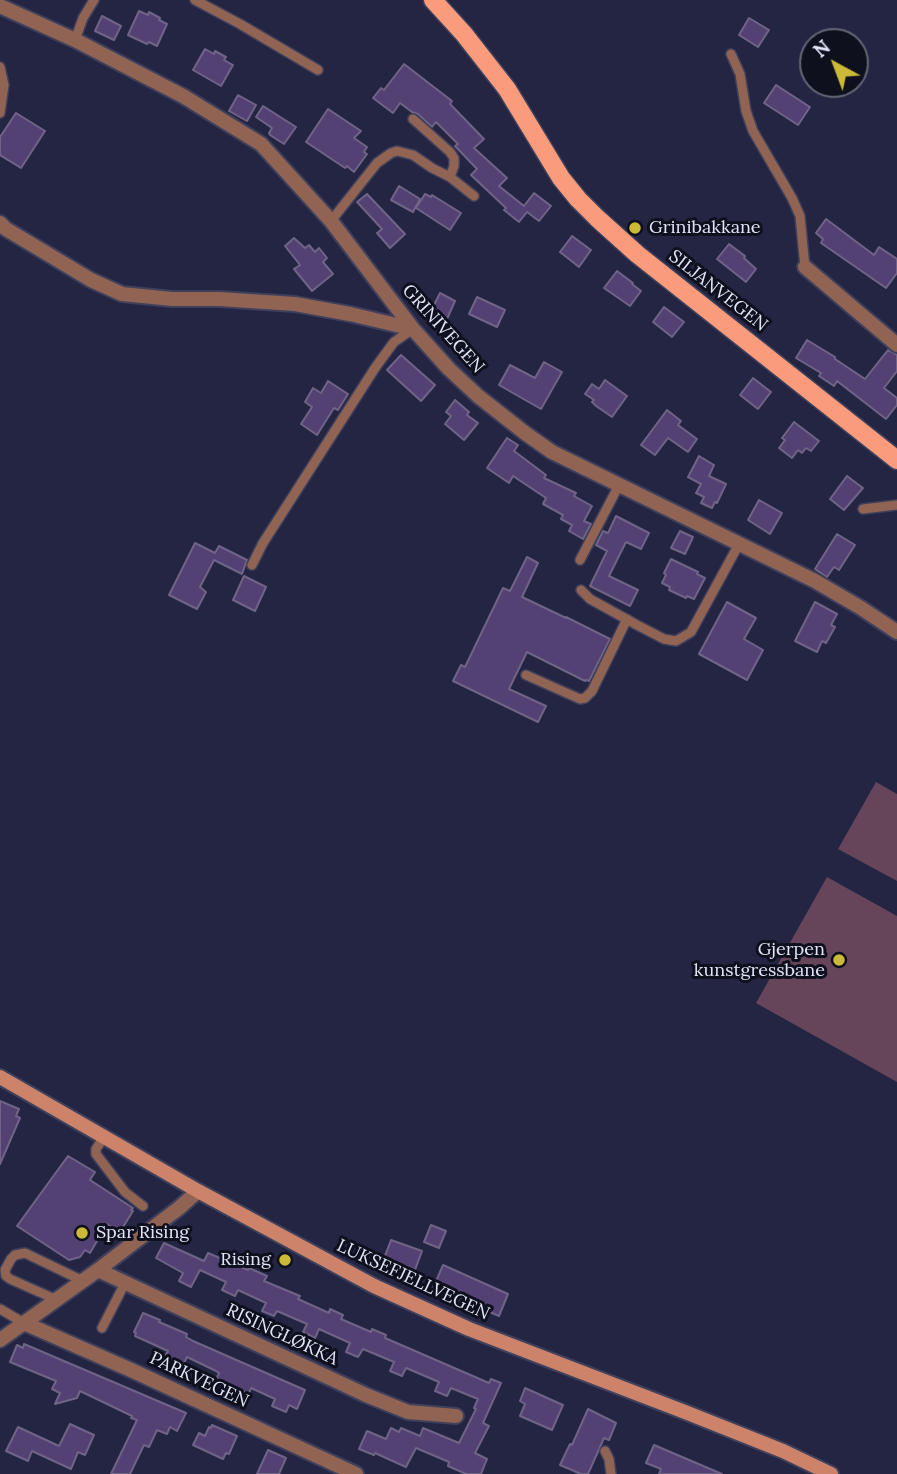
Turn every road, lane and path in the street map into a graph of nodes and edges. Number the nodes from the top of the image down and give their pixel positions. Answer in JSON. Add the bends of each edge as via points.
{"nodes":[{"id":1,"x":94,"y":0,"type":"edge"},
{"id":2,"x":195,"y":0,"type":"edge"},
{"id":3,"x":433,"y":0,"type":"edge"},
{"id":4,"x":0,"y":6,"type":"edge"},
{"id":5,"x":75,"y":40,"type":"junction"},
{"id":6,"x":730,"y":54,"type":"dead end"},
{"id":7,"x":0,"y":67,"type":"edge"},
{"id":8,"x":318,"y":70,"type":"dead end"},
{"id":9,"x":0,"y":113,"type":"edge"},
{"id":10,"x":413,"y":119,"type":"dead end"},
{"id":11,"x":450,"y":177,"type":"junction"},
{"id":12,"x":474,"y":196,"type":"dead end"},
{"id":13,"x":331,"y":221,"type":"junction"},
{"id":14,"x":0,"y":223,"type":"edge"},
{"id":15,"x":805,"y":267,"type":"joint"},
{"id":16,"x":413,"y":329,"type":"junction"},
{"id":17,"x":897,"y":345,"type":"edge"},
{"id":18,"x":897,"y":460,"type":"edge"},
{"id":19,"x":619,"y":485,"type":"junction"},
{"id":20,"x":897,"y":505,"type":"edge"},
{"id":21,"x":863,"y":509,"type":"dead end"},
{"id":22,"x":739,"y":544,"type":"junction"},
{"id":23,"x":580,"y":560,"type":"dead end"},
{"id":24,"x":252,"y":565,"type":"dead end"},
{"id":25,"x":581,"y":590,"type":"dead end"},
{"id":26,"x":627,"y":619,"type":"junction"},
{"id":27,"x":897,"y":632,"type":"edge"},
{"id":28,"x":526,"y":675,"type":"dead end"},
{"id":29,"x":0,"y":1077,"type":"edge"},
{"id":30,"x":103,"y":1137,"type":"junction"},
{"id":31,"x":198,"y":1191,"type":"junction"},
{"id":32,"x":143,"y":1206,"type":"dead end"},
{"id":33,"x":98,"y":1270,"type":"junction"},
{"id":34,"x":83,"y":1281,"type":"junction"},
{"id":35,"x":125,"y":1283,"type":"junction"},
{"id":36,"x":57,"y":1300,"type":"junction"},
{"id":37,"x":0,"y":1309,"type":"edge"},
{"id":38,"x":24,"y":1323,"type":"junction"},
{"id":39,"x":102,"y":1328,"type":"dead end"},
{"id":40,"x":0,"y":1340,"type":"edge"},
{"id":41,"x":456,"y":1416,"type":"dead end"},
{"id":42,"x":605,"y":1451,"type":"dead end"},
{"id":43,"x":328,"y":1469,"type":"edge"},
{"id":44,"x":356,"y":1474,"type":"edge"},
{"id":45,"x":611,"y":1474,"type":"edge"},
{"id":46,"x":831,"y":1474,"type":"edge"}],
"edges":[{"from":1,"to":5,"type":"lane"},
{"from":2,"to":8,"type":"lane"},
{"from":3,"to":18,"type":"main road","name":"SILJANVEGEN","via":[[480,53],[561,178],[597,218]]},
{"from":4,"to":5,"type":"street","name":"GRINIVEGEN"},
{"from":5,"to":13,"type":"street","name":"GRINIVEGEN","via":[[183,96],[261,144]]},
{"from":6,"to":15,"type":"lane","via":[[740,74],[753,131],[800,216]]},
{"from":7,"to":9,"type":"lane","via":[[4,85]]},
{"from":10,"to":11,"type":"lane","via":[[454,158]]},
{"from":11,"to":12,"type":"lane"},
{"from":11,"to":13,"type":"lane","via":[[413,155],[391,153],[377,163]]},
{"from":13,"to":16,"type":"street","name":"GRINIVEGEN"},
{"from":14,"to":16,"type":"street","via":[[122,294],[295,304]]},
{"from":15,"to":17,"type":"street"},
{"from":16,"to":19,"type":"street","name":"GRINIVEGEN","via":[[449,369],[506,419],[552,452]]},
{"from":16,"to":24,"type":"lane","via":[[394,342],[369,377]]},
{"from":19,"to":22,"type":"street","name":"GRINIVEGEN"},
{"from":19,"to":23,"type":"lane"},
{"from":20,"to":21,"type":"lane"},
{"from":22,"to":26,"type":"lane","via":[[691,632],[676,641],[664,639]]},
{"from":22,"to":27,"type":"street","name":"GRINIVEGEN","via":[[815,582]]},
{"from":25,"to":26,"type":"lane"},
{"from":26,"to":28,"type":"lane","via":[[585,698]]},
{"from":29,"to":30,"type":"main road","name":"LUKSEFJELLVEGEN"},
{"from":30,"to":31,"type":"main road","name":"LUKSEFJELLVEGEN"},
{"from":30,"to":32,"type":"lane","via":[[96,1154],[125,1192]]},
{"from":31,"to":33,"type":"street"},
{"from":31,"to":46,"type":"main road","name":"LUKSEFJELLVEGEN","via":[[416,1306]]},
{"from":33,"to":34,"type":"street"},
{"from":33,"to":35,"type":"street","name":"RISINGLØKKA"},
{"from":34,"to":36,"type":"street"},
{"from":34,"to":36,"type":"lane","via":[[25,1253],[11,1259],[6,1276]]},
{"from":35,"to":39,"type":"lane"},
{"from":35,"to":41,"type":"street","name":"RISINGLØKKA","via":[[408,1412]]},
{"from":36,"to":38,"type":"street"},
{"from":37,"to":38,"type":"lane"},
{"from":38,"to":40,"type":"street"},
{"from":38,"to":43,"type":"street","name":"PARKVEGEN","via":[[131,1370]]},
{"from":42,"to":45,"type":"lane"},
{"from":43,"to":44,"type":"street","name":"PARKVEGEN"}]}
